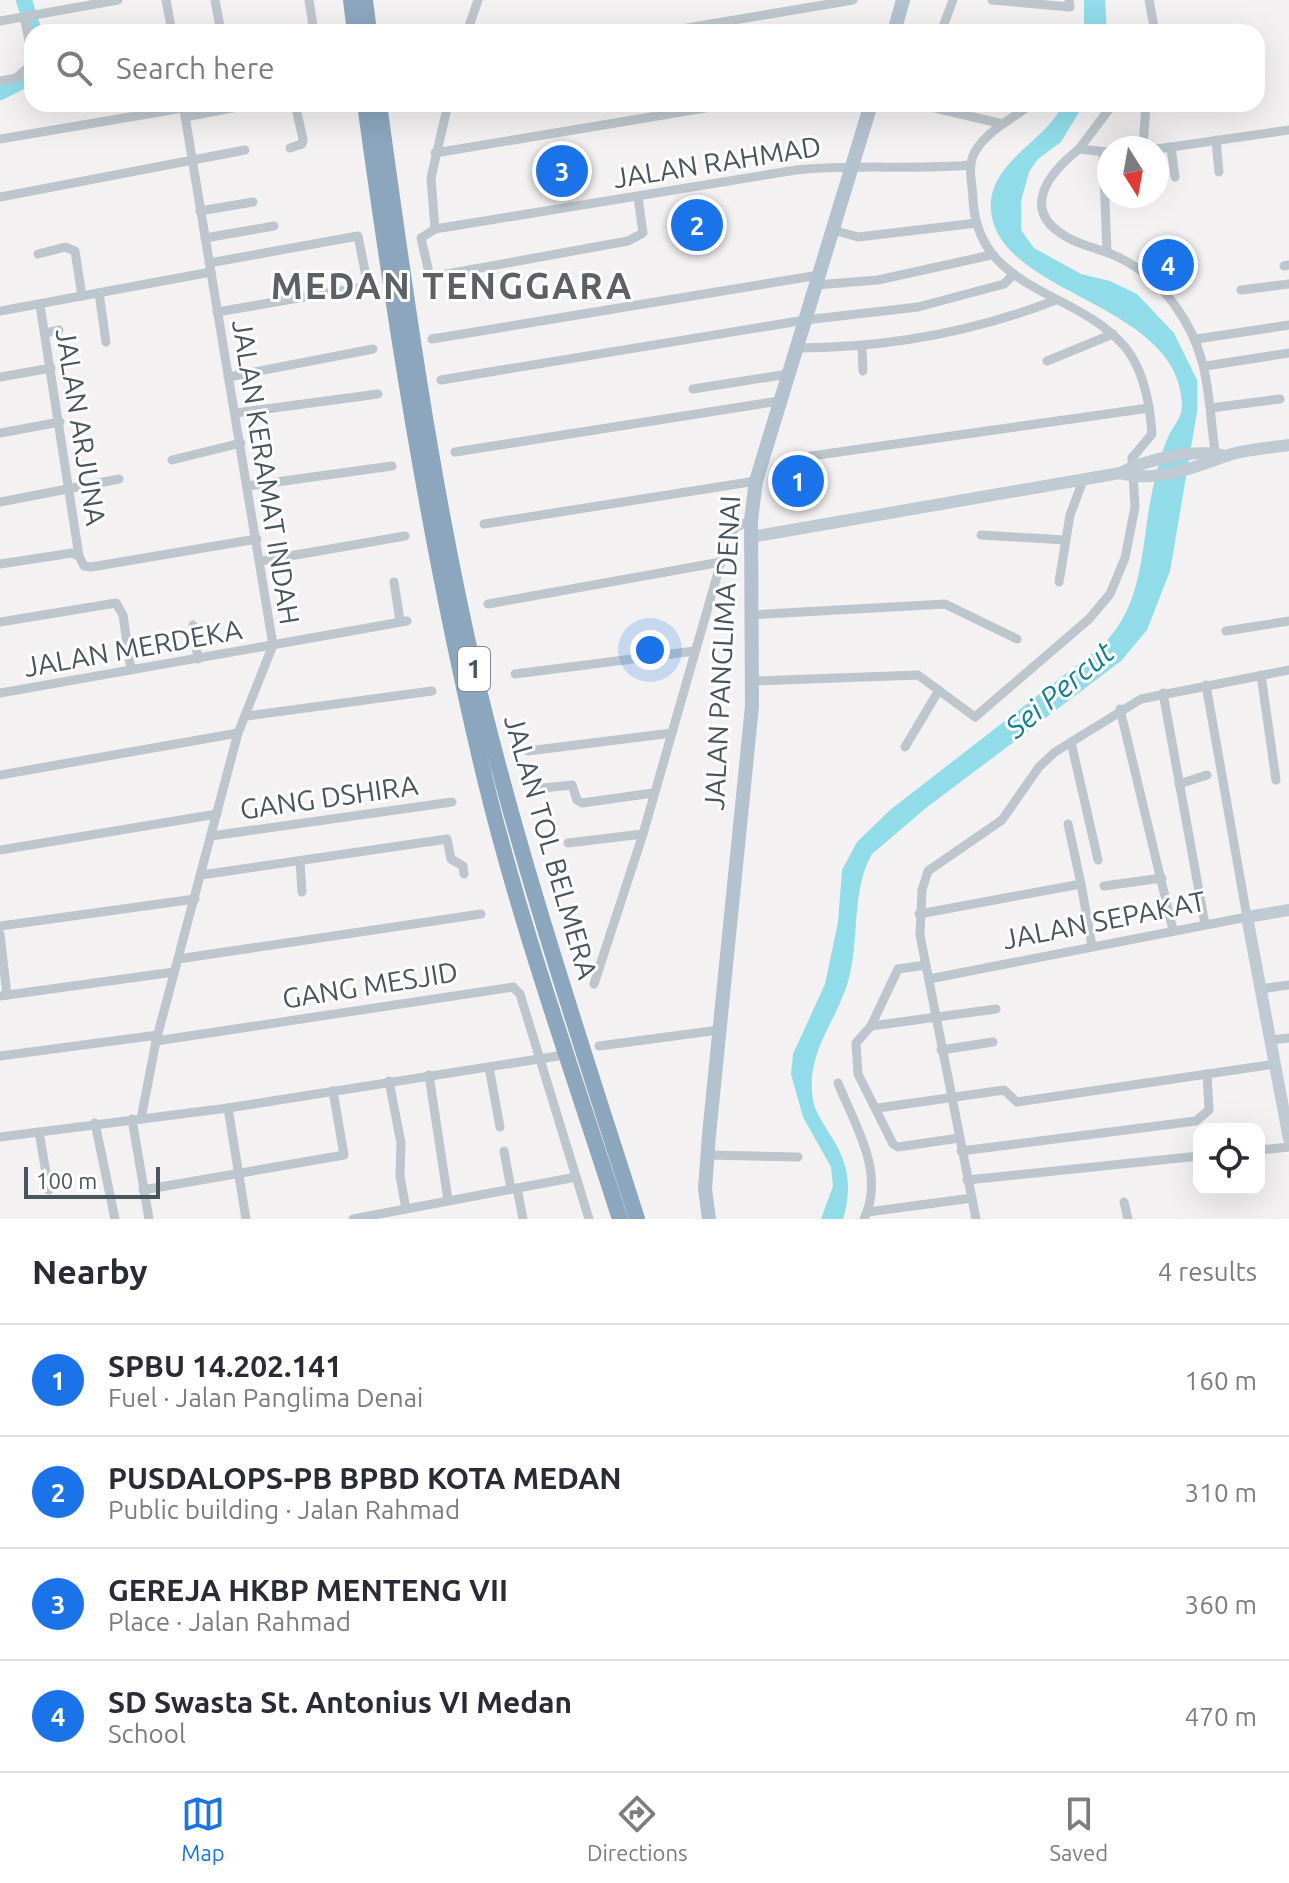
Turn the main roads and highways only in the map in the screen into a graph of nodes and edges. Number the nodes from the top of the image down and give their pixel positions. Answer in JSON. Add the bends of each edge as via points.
{"nodes":[{"id":1,"x":351,"y":0,"type":"edge"},
{"id":2,"x":365,"y":0,"type":"edge"},
{"id":3,"x":903,"y":0,"type":"edge"},
{"id":4,"x":354,"y":24,"type":"edge"},
{"id":5,"x":368,"y":24,"type":"edge"},
{"id":6,"x":896,"y":24,"type":"edge"},
{"id":7,"x":366,"y":112,"type":"edge"},
{"id":8,"x":380,"y":112,"type":"edge"},
{"id":9,"x":869,"y":112,"type":"edge"},
{"id":10,"x":620,"y":1219,"type":"edge"},
{"id":11,"x":637,"y":1219,"type":"edge"},
{"id":12,"x":709,"y":1219,"type":"edge"}],
"edges":[{"from":1,"to":4,"type":"highway"},
{"from":2,"to":5,"type":"highway"},
{"from":3,"to":6,"type":"main road"},
{"from":7,"to":10,"type":"highway","name":"JALAN TOL BELMERA","number":"1","via":[[417,457],[484,778]]},
{"from":8,"to":11,"type":"highway","name":"JALAN TOL BELMERA","number":"1","via":[[429,441],[474,667],[530,879]]},
{"from":9,"to":12,"type":"main road","name":"JALAN PANGLIMA DENAI","via":[[756,481],[751,520],[752,681],[705,1189]]}]}
